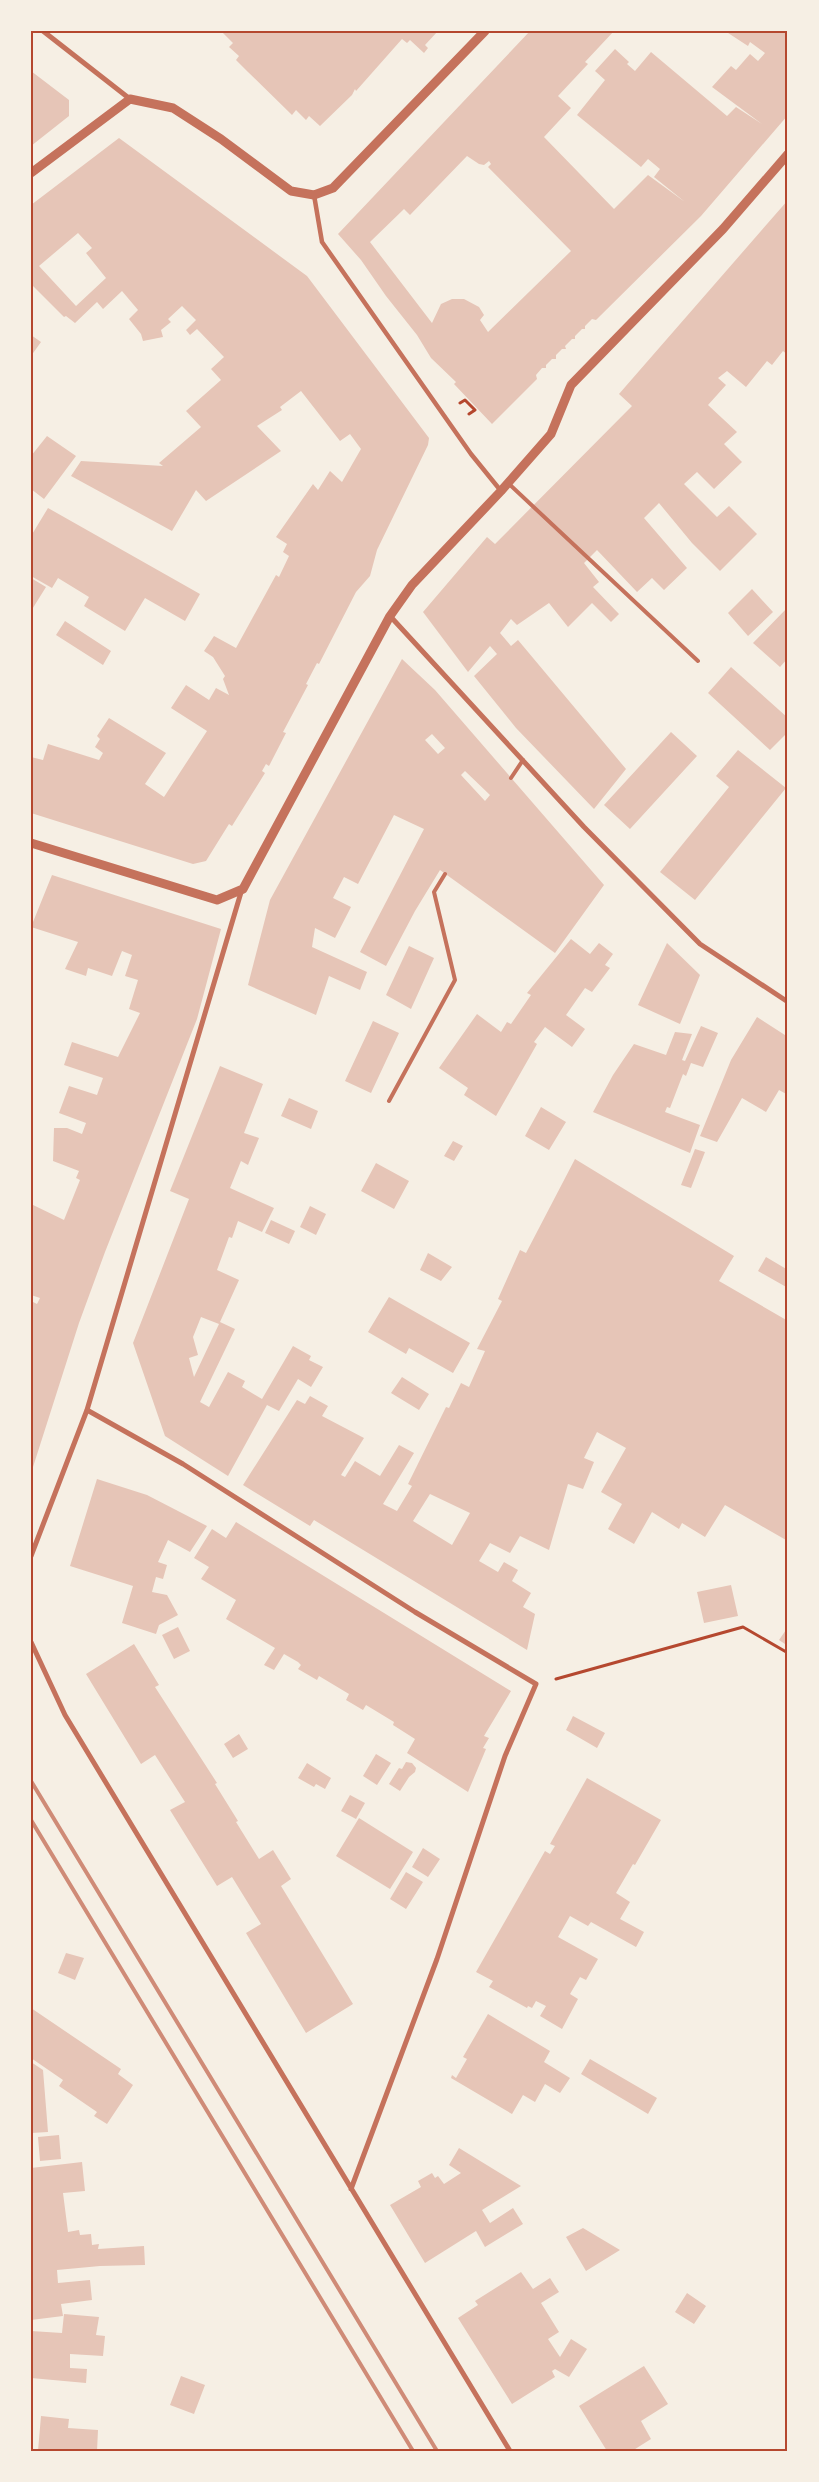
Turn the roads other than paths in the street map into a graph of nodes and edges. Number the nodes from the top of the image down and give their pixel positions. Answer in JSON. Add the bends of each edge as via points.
{"nodes":[{"id":1,"x":43,"y":31,"type":"edge"},
{"id":2,"x":484,"y":31,"type":"edge"},
{"id":3,"x":130,"y":99,"type":"junction"},
{"id":4,"x":788,"y":154,"type":"edge"},
{"id":5,"x":31,"y":173,"type":"edge"},
{"id":6,"x":314,"y":195,"type":"junction"},
{"id":7,"x":508,"y":483,"type":"junction"},
{"id":8,"x":501,"y":491,"type":"junction"},
{"id":9,"x":390,"y":616,"type":"junction"},
{"id":10,"x":698,"y":660,"type":"dead end"},
{"id":11,"x":523,"y":760,"type":"junction"},
{"id":12,"x":511,"y":778,"type":"dead end"},
{"id":13,"x":31,"y":842,"type":"edge"},
{"id":14,"x":445,"y":874,"type":"dead end"},
{"id":15,"x":243,"y":889,"type":"junction"},
{"id":16,"x":788,"y":1002,"type":"edge"},
{"id":17,"x":389,"y":1101,"type":"dead end"},
{"id":18,"x":87,"y":1410,"type":"junction"},
{"id":19,"x":31,"y":1556,"type":"edge"},
{"id":20,"x":31,"y":1642,"type":"edge"},
{"id":21,"x":351,"y":2189,"type":"junction"},
{"id":22,"x":510,"y":2451,"type":"edge"}],
"edges":[{"from":1,"to":3,"type":"street"},
{"from":2,"to":6,"type":"street","via":[[332,188]]},
{"from":3,"to":5,"type":"street"},
{"from":3,"to":6,"type":"street","via":[[173,108],[291,191]]},
{"from":4,"to":7,"type":"street","via":[[723,229],[571,385],[551,434]]},
{"from":6,"to":8,"type":"street","via":[[322,242],[470,454]]},
{"from":7,"to":8,"type":"street"},
{"from":7,"to":10,"type":"lane"},
{"from":8,"to":9,"type":"street","via":[[412,585]]},
{"from":9,"to":11,"type":"street"},
{"from":9,"to":15,"type":"street"},
{"from":11,"to":12,"type":"lane"},
{"from":11,"to":16,"type":"street","via":[[700,944]]},
{"from":13,"to":15,"type":"street","via":[[217,900]]},
{"from":14,"to":17,"type":"lane","via":[[434,892],[455,980]]},
{"from":15,"to":18,"type":"street"},
{"from":18,"to":19,"type":"street"},
{"from":18,"to":21,"type":"street","via":[[183,1464],[415,1612],[536,1684],[505,1756],[437,1959]]},
{"from":20,"to":21,"type":"street","via":[[65,1716]]},
{"from":21,"to":22,"type":"street"}]}
